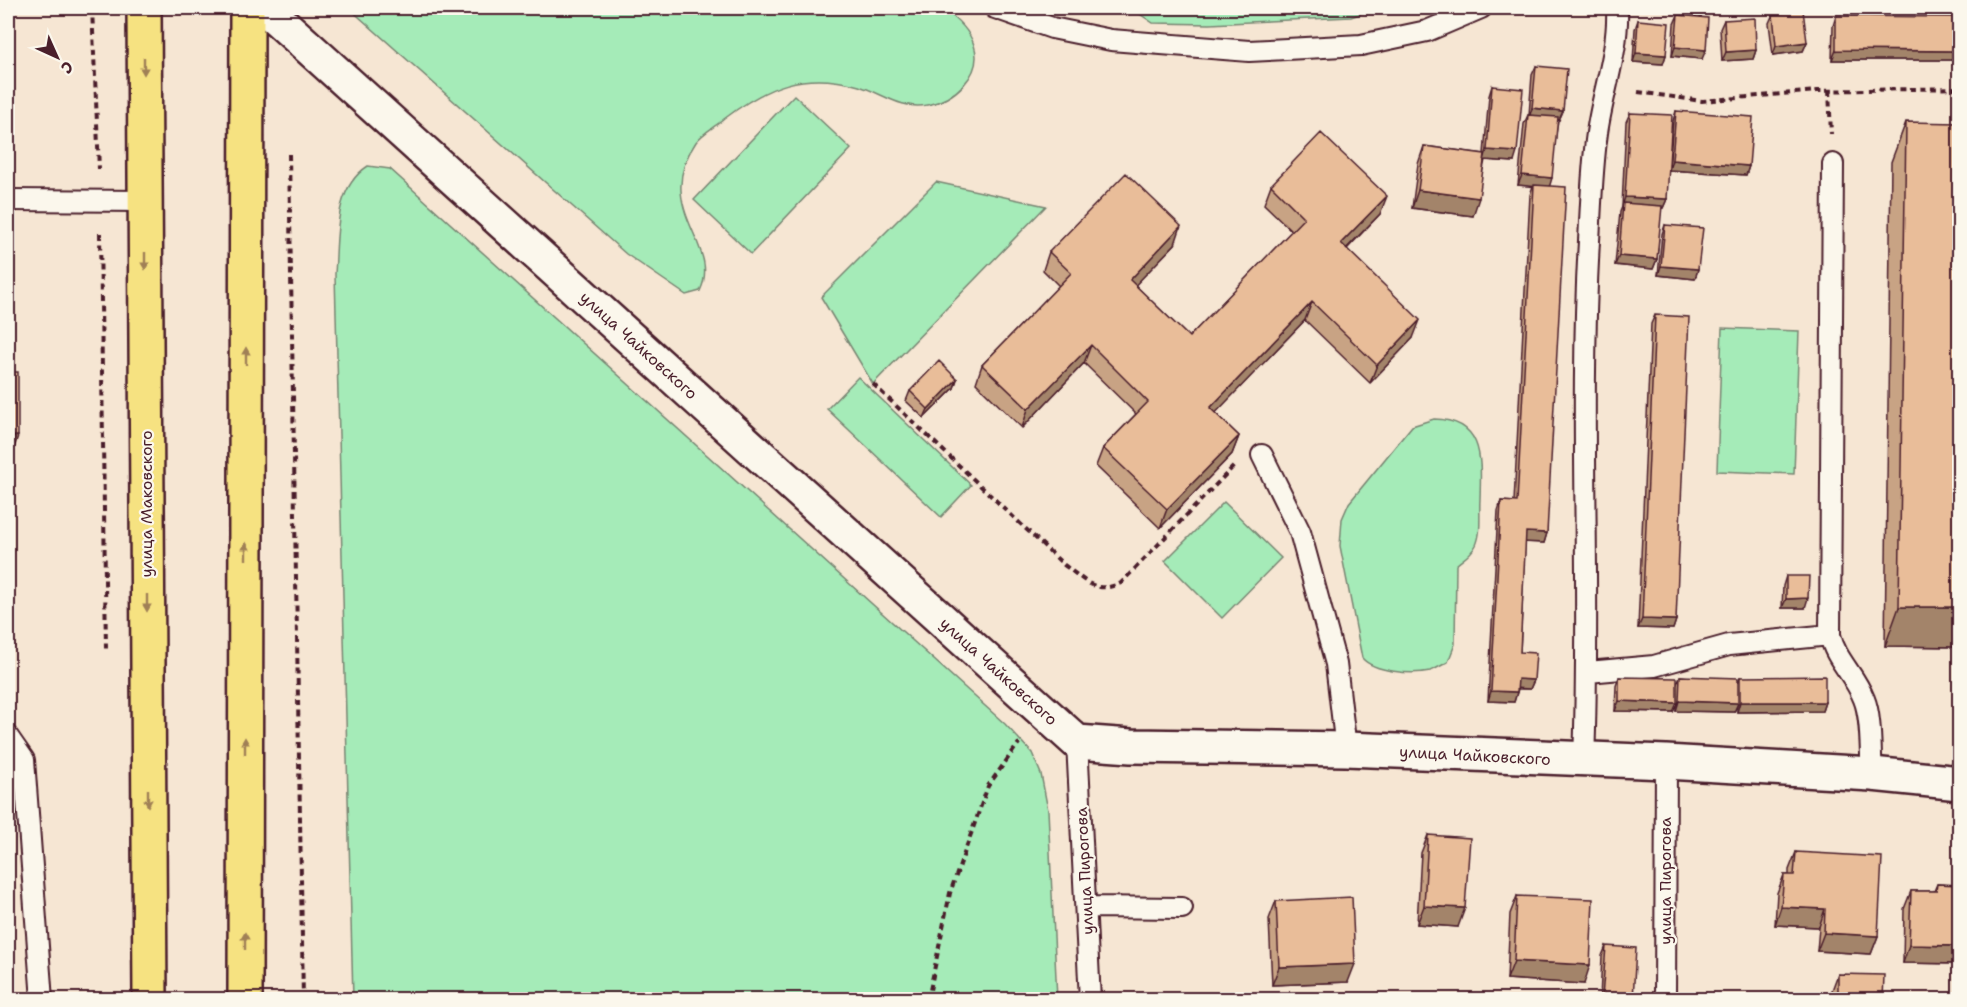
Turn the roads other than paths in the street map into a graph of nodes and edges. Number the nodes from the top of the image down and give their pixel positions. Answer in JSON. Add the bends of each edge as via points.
{"nodes":[{"id":1,"x":144,"y":8,"type":"edge"},
{"id":2,"x":247,"y":8,"type":"edge"},
{"id":3,"x":266,"y":8,"type":"edge"},
{"id":4,"x":995,"y":8,"type":"edge"},
{"id":5,"x":1481,"y":8,"type":"edge"},
{"id":6,"x":1617,"y":8,"type":"edge"},
{"id":7,"x":1833,"y":164,"type":"road end"},
{"id":8,"x":8,"y":200,"type":"edge"},
{"id":9,"x":145,"y":201,"type":"junction"},
{"id":10,"x":1262,"y":455,"type":"road end"},
{"id":11,"x":1830,"y":635,"type":"junction"},
{"id":12,"x":1588,"y":672,"type":"junction"},
{"id":13,"x":8,"y":737,"type":"edge"},
{"id":14,"x":1077,"y":742,"type":"junction"},
{"id":15,"x":1346,"y":749,"type":"junction"},
{"id":16,"x":1584,"y":760,"type":"junction"},
{"id":17,"x":1665,"y":762,"type":"junction"},
{"id":18,"x":1872,"y":774,"type":"junction"},
{"id":19,"x":1959,"y":783,"type":"edge"},
{"id":20,"x":1086,"y":907,"type":"junction"},
{"id":21,"x":1182,"y":908,"type":"dead end"},
{"id":22,"x":42,"y":999,"type":"edge"},
{"id":23,"x":150,"y":999,"type":"edge"},
{"id":24,"x":245,"y":999,"type":"edge"},
{"id":25,"x":1090,"y":999,"type":"edge"},
{"id":26,"x":1665,"y":999,"type":"edge"}],
"edges":[{"from":1,"to":9,"type":"highway","name":"улица Маковского","one_way":true},
{"from":24,"to":2,"type":"highway","one_way":true},
{"from":3,"to":14,"type":"street","name":"улица Чайковского"},
{"from":4,"to":5,"type":"lane","via":[[1052,28],[1111,40],[1249,51],[1360,45],[1427,31]]},
{"from":6,"to":12,"type":"lane","via":[[1617,43],[1597,133],[1589,243],[1585,414]]},
{"from":7,"to":11,"type":"lane"},
{"from":8,"to":9,"type":"lane"},
{"from":9,"to":23,"type":"highway","name":"улица Маковского","one_way":true},
{"from":10,"to":15,"type":"lane","via":[[1300,532],[1336,664]]},
{"from":11,"to":12,"type":"lane","via":[[1729,645],[1654,666]]},
{"from":11,"to":18,"type":"lane","via":[[1833,650],[1851,670],[1866,702]]},
{"from":12,"to":16,"type":"lane"},
{"from":13,"to":22,"type":"lane","via":[[24,760]]},
{"from":14,"to":15,"type":"street","name":"улица Чайковского"},
{"from":14,"to":20,"type":"lane","name":"улица Пирогова"},
{"from":15,"to":16,"type":"street","name":"улица Чайковского"},
{"from":16,"to":17,"type":"street","name":"улица Чайковского"},
{"from":17,"to":18,"type":"street","name":"улица Чайковского"},
{"from":17,"to":26,"type":"lane","name":"улица Пирогова"},
{"from":18,"to":19,"type":"street","name":"улица Чайковского"},
{"from":20,"to":21,"type":"lane"},
{"from":20,"to":25,"type":"lane","name":"улица Пирогова"}]}
